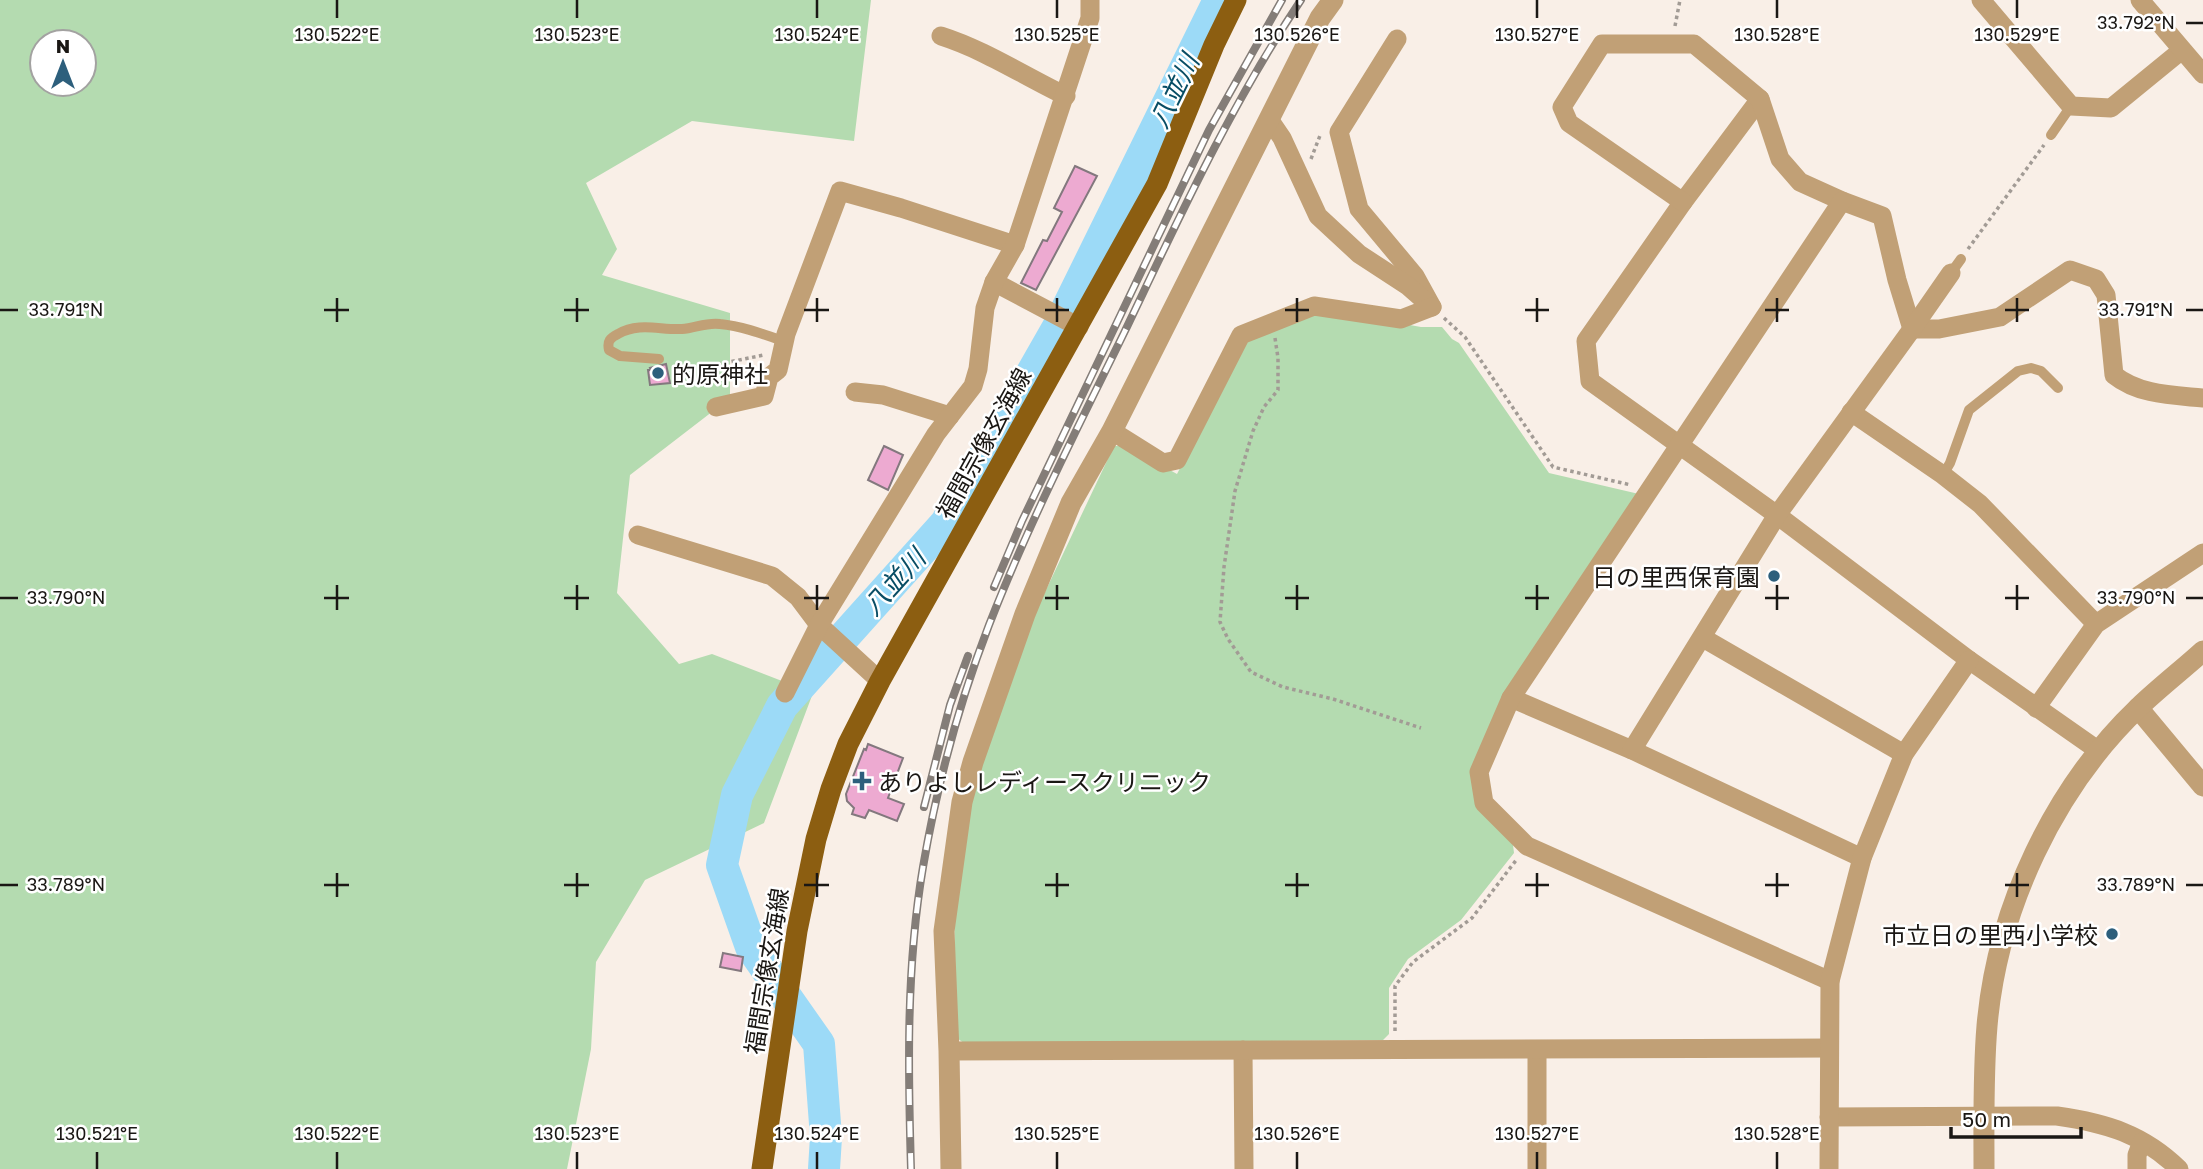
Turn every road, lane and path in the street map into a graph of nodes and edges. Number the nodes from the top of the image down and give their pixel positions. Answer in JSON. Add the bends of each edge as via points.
{"nodes":[{"id":1,"x":1090,"y":0,"type":"edge"},
{"id":2,"x":1236,"y":0,"type":"edge"},
{"id":3,"x":1333,"y":0,"type":"edge"},
{"id":4,"x":1679,"y":0,"type":"edge"},
{"id":5,"x":1981,"y":0,"type":"edge"},
{"id":6,"x":2140,"y":0,"type":"edge"},
{"id":7,"x":941,"y":36,"type":"dead end"},
{"id":8,"x":1397,"y":39,"type":"dead end"},
{"id":9,"x":1672,"y":44,"type":"junction"},
{"id":10,"x":2182,"y":50,"type":"junction"},
{"id":11,"x":2203,"y":74,"type":"edge"},
{"id":12,"x":1066,"y":96,"type":"junction"},
{"id":13,"x":1760,"y":99,"type":"junction"},
{"id":14,"x":2071,"y":106,"type":"junction"},
{"id":15,"x":1269,"y":119,"type":"junction"},
{"id":16,"x":1323,"y":128,"type":"dead end"},
{"id":17,"x":2051,"y":135,"type":"joint"},
{"id":18,"x":1299,"y":174,"type":"junction"},
{"id":19,"x":1842,"y":201,"type":"junction"},
{"id":20,"x":1683,"y":202,"type":"junction"},
{"id":21,"x":1014,"y":246,"type":"junction"},
{"id":22,"x":1956,"y":266,"type":"joint"},
{"id":23,"x":994,"y":282,"type":"junction"},
{"id":24,"x":1432,"y":307,"type":"junction"},
{"id":25,"x":1073,"y":323,"type":"junction"},
{"id":26,"x":1272,"y":323,"type":"junction"},
{"id":27,"x":1912,"y":329,"type":"junction"},
{"id":28,"x":783,"y":346,"type":"junction"},
{"id":29,"x":659,"y":359,"type":"dead end"},
{"id":30,"x":704,"y":367,"type":"dead end"},
{"id":31,"x":2058,"y":388,"type":"dead end"},
{"id":32,"x":855,"y":391,"type":"dead end"},
{"id":33,"x":2203,"y":398,"type":"edge"},
{"id":34,"x":716,"y":407,"type":"dead end"},
{"id":35,"x":1851,"y":412,"type":"junction"},
{"id":36,"x":950,"y":416,"type":"junction"},
{"id":37,"x":1112,"y":432,"type":"junction"},
{"id":38,"x":1680,"y":448,"type":"junction"},
{"id":39,"x":1943,"y":475,"type":"junction"},
{"id":40,"x":1651,"y":490,"type":"junction"},
{"id":41,"x":1777,"y":515,"type":"junction"},
{"id":42,"x":638,"y":535,"type":"dead end"},
{"id":43,"x":2203,"y":553,"type":"edge"},
{"id":44,"x":2095,"y":624,"type":"junction"},
{"id":45,"x":819,"y":625,"type":"junction"},
{"id":46,"x":1703,"y":638,"type":"junction"},
{"id":47,"x":2203,"y":651,"type":"edge"},
{"id":48,"x":1969,"y":660,"type":"junction"},
{"id":49,"x":880,"y":681,"type":"junction"},
{"id":50,"x":785,"y":692,"type":"dead end"},
{"id":51,"x":1511,"y":698,"type":"junction"},
{"id":52,"x":2036,"y":708,"type":"junction"},
{"id":53,"x":2138,"y":708,"type":"junction"},
{"id":54,"x":1421,"y":728,"type":"dead end"},
{"id":55,"x":1632,"y":750,"type":"junction"},
{"id":56,"x":2099,"y":751,"type":"junction"},
{"id":57,"x":1904,"y":754,"type":"junction"},
{"id":58,"x":2203,"y":786,"type":"edge"},
{"id":59,"x":1527,"y":846,"type":"junction"},
{"id":60,"x":1862,"y":858,"type":"junction"},
{"id":61,"x":1830,"y":981,"type":"junction"},
{"id":62,"x":1829,"y":1048,"type":"junction"},
{"id":63,"x":1395,"y":1049,"type":"junction"},
{"id":64,"x":1243,"y":1050,"type":"junction"},
{"id":65,"x":1537,"y":1050,"type":"junction"},
{"id":66,"x":949,"y":1051,"type":"junction"},
{"id":67,"x":1829,"y":1117,"type":"junction"},
{"id":68,"x":1984,"y":1117,"type":"junction"},
{"id":69,"x":2142,"y":1142,"type":"junction"},
{"id":70,"x":762,"y":1169,"type":"edge"},
{"id":71,"x":951,"y":1169,"type":"edge"},
{"id":72,"x":1244,"y":1169,"type":"edge"},
{"id":73,"x":1537,"y":1169,"type":"edge"},
{"id":74,"x":1829,"y":1169,"type":"edge"},
{"id":75,"x":1984,"y":1169,"type":"edge"},
{"id":76,"x":2137,"y":1169,"type":"edge"},
{"id":77,"x":2179,"y":1169,"type":"edge"}],
"edges":[{"from":1,"to":12,"type":"street","via":[[1090,18]]},
{"from":2,"to":25,"type":"main road","name":"福間宗像玄海線","via":[[1157,184]]},
{"from":3,"to":15,"type":"street"},
{"from":4,"to":9,"type":"path"},
{"from":5,"to":14,"type":"street"},
{"from":6,"to":10,"type":"street"},
{"from":7,"to":12,"type":"street","via":[[968,44]]},
{"from":8,"to":24,"type":"street","via":[[1339,132],[1359,209],[1415,276]]},
{"from":9,"to":13,"type":"street","via":[[1694,44]]},
{"from":9,"to":20,"type":"street","via":[[1602,44],[1562,107],[1569,123]]},
{"from":10,"to":11,"type":"street"},
{"from":10,"to":14,"type":"street","via":[[2111,108]]},
{"from":12,"to":21,"type":"street"},
{"from":13,"to":19,"type":"street","via":[[1780,159],[1800,182]]},
{"from":13,"to":20,"type":"street"},
{"from":14,"to":17,"type":"lane"},
{"from":15,"to":18,"type":"street"},
{"from":15,"to":37,"type":"street"},
{"from":16,"to":18,"type":"path","via":[[1308,167]]},
{"from":17,"to":22,"type":"path"},
{"from":18,"to":24,"type":"street","via":[[1318,216],[1359,254]]},
{"from":19,"to":27,"type":"street","via":[[1882,216]]},
{"from":19,"to":38,"type":"street"},
{"from":20,"to":38,"type":"street","via":[[1586,341],[1590,382]]},
{"from":21,"to":23,"type":"street"},
{"from":21,"to":28,"type":"street","via":[[840,191]]},
{"from":22,"to":27,"type":"street"},
{"from":23,"to":25,"type":"street"},
{"from":23,"to":36,"type":"street","via":[[985,308],[974,386]]},
{"from":24,"to":26,"type":"street","via":[[1401,319],[1314,306]]},
{"from":24,"to":40,"type":"path","via":[[1465,337],[1553,467]]},
{"from":25,"to":49,"type":"main road","name":"福間宗像玄海線"},
{"from":26,"to":37,"type":"street","via":[[1241,335],[1177,460],[1163,463]]},
{"from":26,"to":54,"type":"path","via":[[1278,390],[1253,431],[1235,491],[1220,622],[1251,672],[1283,687]]},
{"from":27,"to":33,"type":"street","via":[[1939,329],[2000,317],[2070,270],[2096,279],[2106,295],[2115,374],[2127,385],[2149,392]]},
{"from":27,"to":35,"type":"street"},
{"from":28,"to":29,"type":"lane","via":[[757,332],[709,323],[677,329],[629,328],[607,344],[620,356]]},
{"from":28,"to":30,"type":"path"},
{"from":28,"to":34,"type":"street","via":[[778,370],[769,377],[764,396]]},
{"from":31,"to":39,"type":"lane","via":[[2041,371],[2018,370],[1969,410]]},
{"from":32,"to":36,"type":"street"},
{"from":35,"to":39,"type":"street"},
{"from":35,"to":41,"type":"street"},
{"from":36,"to":45,"type":"street"},
{"from":37,"to":66,"type":"street","via":[[1071,503],[1025,614],[962,802],[944,931]]},
{"from":38,"to":40,"type":"street"},
{"from":38,"to":41,"type":"street"},
{"from":39,"to":44,"type":"street","via":[[1980,505]]},
{"from":40,"to":51,"type":"street"},
{"from":41,"to":46,"type":"street"},
{"from":41,"to":48,"type":"street"},
{"from":42,"to":45,"type":"street","via":[[772,576],[798,597]]},
{"from":43,"to":44,"type":"street"},
{"from":44,"to":52,"type":"street"},
{"from":45,"to":49,"type":"street"},
{"from":45,"to":50,"type":"street"},
{"from":46,"to":55,"type":"street"},
{"from":46,"to":57,"type":"street"},
{"from":47,"to":53,"type":"street"},
{"from":48,"to":52,"type":"street"},
{"from":48,"to":57,"type":"street"},
{"from":49,"to":70,"type":"main road","name":"福間宗像玄海線","via":[[848,744],[816,839],[797,931]]},
{"from":51,"to":55,"type":"street"},
{"from":51,"to":59,"type":"street","via":[[1479,772],[1484,803]]},
{"from":52,"to":56,"type":"street"},
{"from":53,"to":56,"type":"street"},
{"from":53,"to":58,"type":"street"},
{"from":55,"to":60,"type":"street"},
{"from":56,"to":68,"type":"street","via":[[2045,834],[2005,931],[1987,1026]]},
{"from":57,"to":60,"type":"street"},
{"from":59,"to":61,"type":"street"},
{"from":59,"to":63,"type":"path","via":[[1472,918],[1413,962],[1395,986]]},
{"from":60,"to":61,"type":"street"},
{"from":61,"to":62,"type":"street"},
{"from":62,"to":65,"type":"street"},
{"from":62,"to":67,"type":"street"},
{"from":63,"to":64,"type":"street"},
{"from":63,"to":65,"type":"street"},
{"from":64,"to":66,"type":"street"},
{"from":64,"to":72,"type":"street"},
{"from":65,"to":73,"type":"street"},
{"from":66,"to":71,"type":"street"},
{"from":67,"to":68,"type":"street"},
{"from":67,"to":74,"type":"street"},
{"from":68,"to":69,"type":"street","via":[[2057,1116],[2092,1121]]},
{"from":68,"to":75,"type":"street"},
{"from":69,"to":76,"type":"street"},
{"from":69,"to":77,"type":"street"}]}
